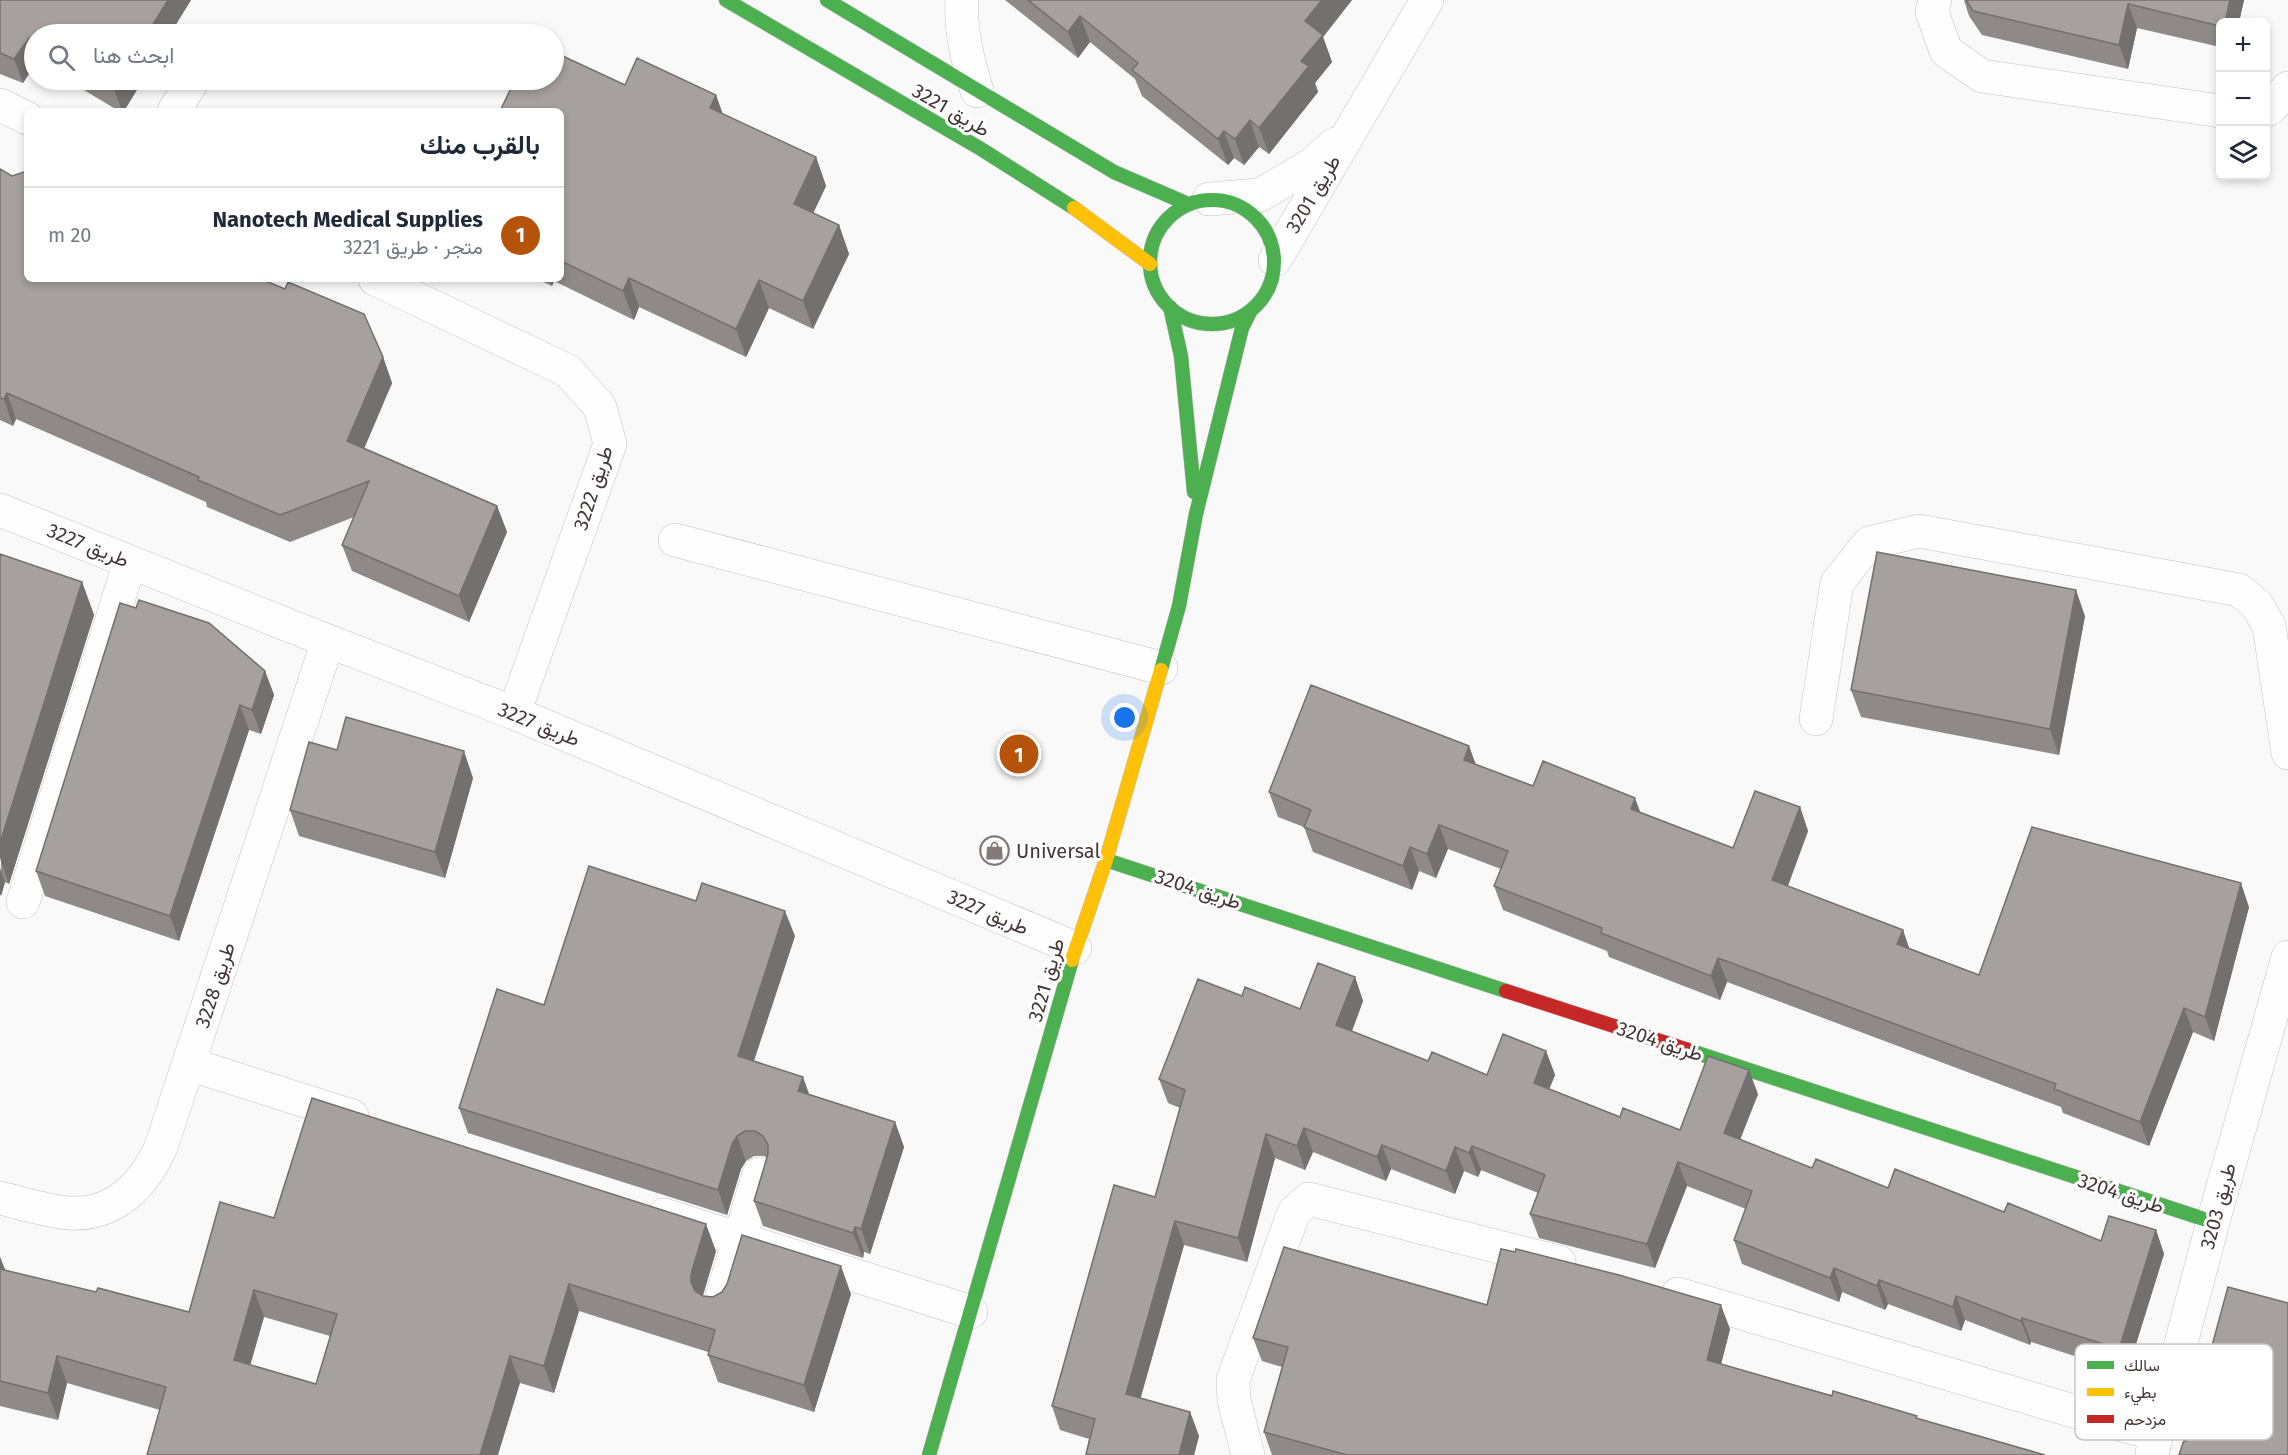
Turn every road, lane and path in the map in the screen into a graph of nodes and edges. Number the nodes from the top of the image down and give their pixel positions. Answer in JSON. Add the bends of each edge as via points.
{"nodes":[{"id":1,"x":726,"y":0,"type":"edge"},
{"id":2,"x":827,"y":0,"type":"edge"},
{"id":3,"x":962,"y":0,"type":"edge"},
{"id":4,"x":1427,"y":0,"type":"edge"},
{"id":5,"x":1933,"y":6,"type":"edge"},
{"id":6,"x":187,"y":90,"type":"edge"},
{"id":7,"x":976,"y":91,"type":"junction"},
{"id":8,"x":0,"y":105,"type":"edge"},
{"id":9,"x":176,"y":108,"type":"edge"},
{"id":10,"x":2216,"y":110,"type":"edge"},
{"id":11,"x":24,"y":117,"type":"edge"},
{"id":12,"x":1352,"y":129,"type":"junction"},
{"id":13,"x":1198,"y":202,"type":"junction"},
{"id":14,"x":1275,"y":260,"type":"junction"},
{"id":15,"x":1150,"y":264,"type":"junction"},
{"id":16,"x":381,"y":282,"type":"edge"},
{"id":17,"x":1170,"y":307,"type":"junction"},
{"id":18,"x":1250,"y":312,"type":"junction"},
{"id":19,"x":0,"y":510,"type":"edge"},
{"id":20,"x":1196,"y":514,"type":"junction"},
{"id":21,"x":675,"y":540,"type":"dead end"},
{"id":22,"x":130,"y":562,"type":"junction"},
{"id":23,"x":328,"y":641,"type":"junction"},
{"id":24,"x":1161,"y":668,"type":"junction"},
{"id":25,"x":514,"y":713,"type":"junction"},
{"id":26,"x":1816,"y":719,"type":"dead end"},
{"id":27,"x":2288,"y":753,"type":"edge"},
{"id":28,"x":1106,"y":860,"type":"junction"},
{"id":29,"x":23,"y":902,"type":"dead end"},
{"id":30,"x":1075,"y":948,"type":"junction"},
{"id":31,"x":2288,"y":957,"type":"edge"},
{"id":32,"x":189,"y":1064,"type":"junction"},
{"id":33,"x":376,"y":1123,"type":"edge"},
{"id":34,"x":759,"y":1174,"type":"edge"},
{"id":35,"x":0,"y":1198,"type":"edge"},
{"id":36,"x":637,"y":1206,"type":"edge"},
{"id":37,"x":2213,"y":1222,"type":"junction"},
{"id":38,"x":740,"y":1238,"type":"junction"},
{"id":39,"x":1587,"y":1269,"type":"edge"},
{"id":40,"x":1645,"y":1285,"type":"edge"},
{"id":41,"x":719,"y":1306,"type":"edge"},
{"id":42,"x":972,"y":1312,"type":"junction"},
{"id":43,"x":2181,"y":1344,"type":"edge"},
{"id":44,"x":2075,"y":1412,"type":"edge"},
{"id":45,"x":929,"y":1455,"type":"edge"},
{"id":46,"x":1248,"y":1455,"type":"edge"}],
"edges":[{"from":1,"to":15,"type":"street","name":"طريق 3221","via":[[981,149],[1092,219]]},
{"from":2,"to":7,"type":"street","name":"طريق 3221"},
{"from":3,"to":7,"type":"street","via":[[965,49]]},
{"from":4,"to":12,"type":"street","name":"طريق 3201"},
{"from":5,"to":10,"type":"street","via":[[1946,51],[1982,76]]},
{"from":6,"to":9,"type":"street"},
{"from":7,"to":13,"type":"street","name":"طريق 3221","via":[[1114,172]]},
{"from":8,"to":11,"type":"street"},
{"from":12,"to":13,"type":"street","name":"طريق 3201","via":[[1311,165],[1260,195]]},
{"from":12,"to":14,"type":"street","name":"طريق 3201"},
{"from":13,"to":14,"type":"street","via":[[1233,203],[1254,216],[1269,236]]},
{"from":13,"to":15,"type":"street","via":[[1167,219],[1154,240]]},
{"from":14,"to":18,"type":"street","via":[[1264,297]]},
{"from":15,"to":17,"type":"street","via":[[1155,288]]},
{"from":16,"to":25,"type":"street","name":"طريق 3222","via":[[568,371],[600,407],[610,444]]},
{"from":17,"to":18,"type":"street","via":[[1188,319],[1209,324],[1231,322]]},
{"from":17,"to":20,"type":"street","name":"طريق 3221","via":[[1181,356]]},
{"from":18,"to":20,"type":"street","name":"طريق 3221","via":[[1242,328]]},
{"from":19,"to":22,"type":"street","name":"طريق 3227"},
{"from":20,"to":24,"type":"street","name":"طريق 3221","via":[[1179,606]]},
{"from":21,"to":24,"type":"street"},
{"from":22,"to":23,"type":"street","name":"طريق 3227"},
{"from":22,"to":29,"type":"street"},
{"from":23,"to":25,"type":"street","name":"طريق 3227"},
{"from":23,"to":32,"type":"street","name":"طريق 3228"},
{"from":24,"to":28,"type":"street","name":"طريق 3221"},
{"from":25,"to":30,"type":"street","name":"طريق 3227"},
{"from":26,"to":27,"type":"street","via":[[1838,583],[1869,543],[1919,531],[2239,590],[2257,605],[2269,626]]},
{"from":28,"to":30,"type":"street","name":"طريق 3221"},
{"from":28,"to":37,"type":"street","name":"طريق 3204"},
{"from":30,"to":42,"type":"street","name":"طريق 3221"},
{"from":31,"to":37,"type":"street","name":"طريق 3203"},
{"from":32,"to":33,"type":"street"},
{"from":32,"to":35,"type":"street","name":"طريق 3228","via":[[161,1147],[151,1169],[136,1187],[94,1210],[70,1213]]},
{"from":34,"to":38,"type":"street"},
{"from":36,"to":38,"type":"street"},
{"from":37,"to":43,"type":"street","name":"طريق 3203"},
{"from":38,"to":41,"type":"street"},
{"from":38,"to":42,"type":"street"},
{"from":39,"to":46,"type":"street","via":[[1309,1198],[1294,1212],[1233,1380]]},
{"from":40,"to":44,"type":"street"},
{"from":42,"to":45,"type":"street","name":"طريق 3221"}]}
